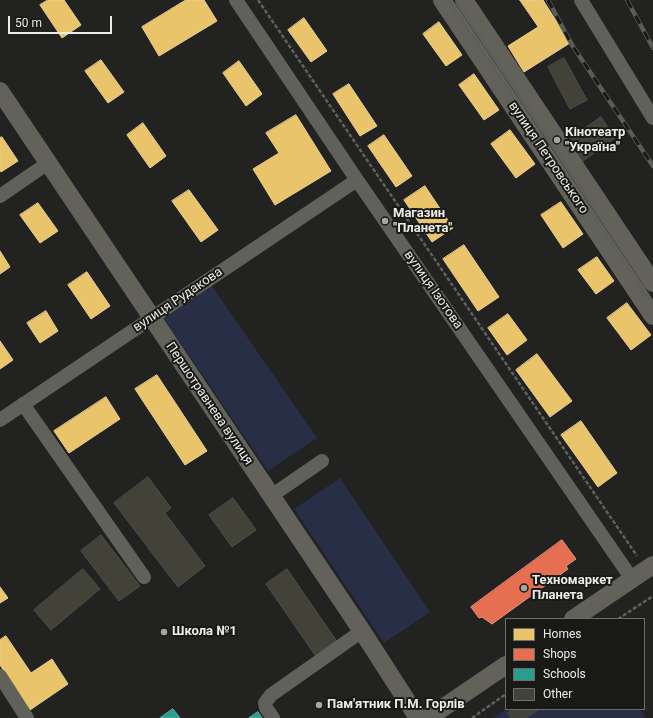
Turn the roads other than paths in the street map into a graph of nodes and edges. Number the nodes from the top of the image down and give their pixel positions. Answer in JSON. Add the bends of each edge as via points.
{"nodes":[{"id":1,"x":236,"y":0,"type":"edge"},
{"id":2,"x":442,"y":0,"type":"edge"},
{"id":3,"x":464,"y":0,"type":"edge"},
{"id":4,"x":584,"y":1,"type":"edge"},
{"id":5,"x":0,"y":91,"type":"edge"},
{"id":6,"x":653,"y":118,"type":"edge"},
{"id":7,"x":48,"y":163,"type":"junction"},
{"id":8,"x":357,"y":180,"type":"junction"},
{"id":9,"x":0,"y":196,"type":"edge"},
{"id":10,"x":653,"y":283,"type":"edge"},
{"id":11,"x":653,"y":316,"type":"edge"},
{"id":12,"x":152,"y":318,"type":"junction"},
{"id":13,"x":23,"y":404,"type":"junction"},
{"id":14,"x":0,"y":420,"type":"edge"},
{"id":15,"x":322,"y":461,"type":"dead end"},
{"id":16,"x":271,"y":496,"type":"junction"},
{"id":17,"x":644,"y":571,"type":"edge"},
{"id":18,"x":144,"y":577,"type":"dead end"},
{"id":19,"x":574,"y":618,"type":"edge"},
{"id":20,"x":362,"y":632,"type":"junction"},
{"id":21,"x":505,"y":665,"type":"edge"},
{"id":22,"x":0,"y":676,"type":"edge"},
{"id":23,"x":27,"y":718,"type":"edge"},
{"id":24,"x":273,"y":718,"type":"edge"},
{"id":25,"x":418,"y":718,"type":"edge"},
{"id":26,"x":428,"y":718,"type":"edge"}],
"edges":[{"from":1,"to":8,"type":"street","name":"вулиця Ізотова"},
{"from":2,"to":11,"type":"main road","name":"вулиця Петровського"},
{"from":3,"to":10,"type":"main road","name":"вулиця Петровського"},
{"from":4,"to":6,"type":"street"},
{"from":5,"to":7,"type":"main road","name":"Першотравнева вулиця"},
{"from":7,"to":9,"type":"street"},
{"from":7,"to":12,"type":"main road","name":"Першотравнева вулиця"},
{"from":8,"to":12,"type":"street","name":"вулиця Рудакова"},
{"from":8,"to":17,"type":"street","name":"вулиця Ізотова"},
{"from":12,"to":13,"type":"street","name":"вулиця Рудакова"},
{"from":12,"to":16,"type":"main road","name":"Першотравнева вулиця"},
{"from":13,"to":14,"type":"street","name":"вулиця Рудакова"},
{"from":13,"to":18,"type":"street"},
{"from":15,"to":16,"type":"street"},
{"from":16,"to":20,"type":"main road","name":"Першотравнева вулиця"},
{"from":17,"to":19,"type":"main road"},
{"from":20,"to":24,"type":"street","via":[[271,694],[265,703]]},
{"from":20,"to":25,"type":"main road","name":"Першотравнева вулиця"},
{"from":21,"to":26,"type":"main road"},
{"from":22,"to":23,"type":"street"}]}
